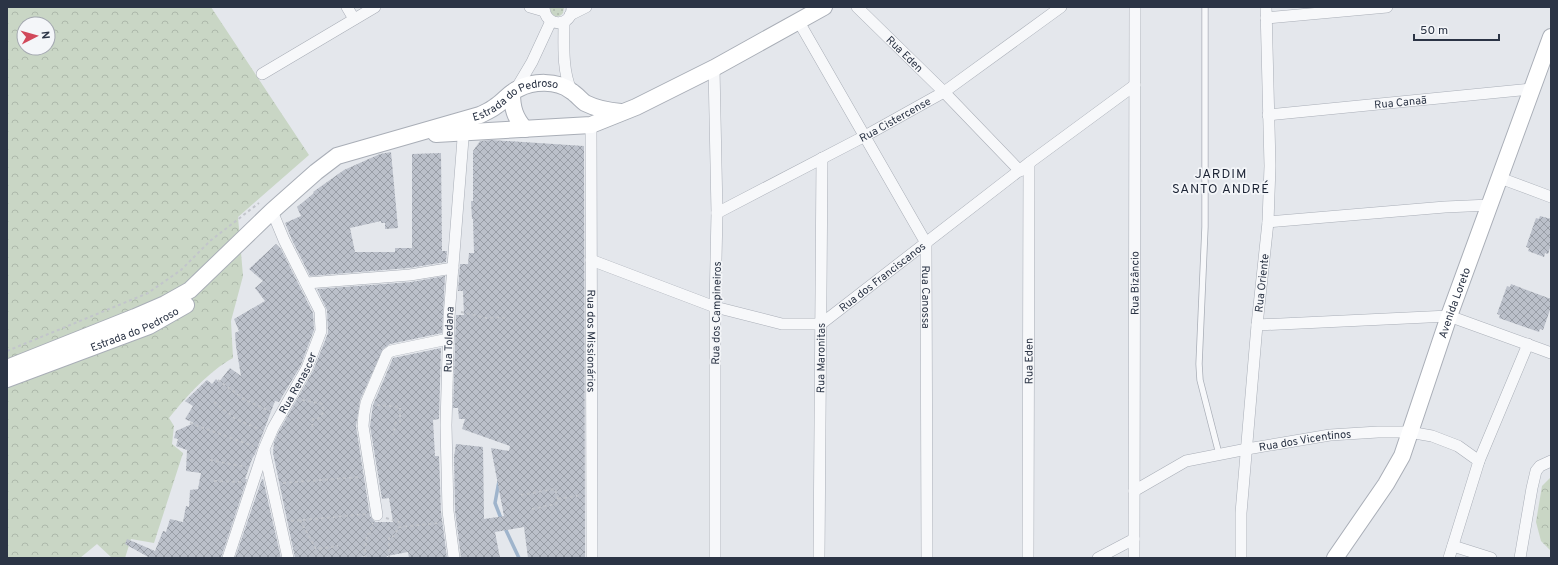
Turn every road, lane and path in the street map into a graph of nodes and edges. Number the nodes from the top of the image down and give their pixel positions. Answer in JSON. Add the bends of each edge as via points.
{"nodes":[{"id":1,"x":347,"y":7,"type":"edge"},
{"id":2,"x":375,"y":7,"type":"edge"},
{"id":3,"x":530,"y":7,"type":"edge"},
{"id":4,"x":586,"y":7,"type":"edge"},
{"id":5,"x":824,"y":7,"type":"edge"},
{"id":6,"x":857,"y":7,"type":"edge"},
{"id":7,"x":1061,"y":7,"type":"edge"},
{"id":8,"x":1135,"y":7,"type":"edge"},
{"id":9,"x":1205,"y":7,"type":"edge"},
{"id":10,"x":1387,"y":7,"type":"edge"},
{"id":11,"x":544,"y":9,"type":"edge"},
{"id":12,"x":1266,"y":13,"type":"edge"},
{"id":13,"x":569,"y":15,"type":"edge"},
{"id":14,"x":354,"y":19,"type":"junction"},
{"id":15,"x":552,"y":21,"type":"junction"},
{"id":16,"x":799,"y":22,"type":"junction"},
{"id":17,"x":1551,"y":37,"type":"edge"},
{"id":18,"x":714,"y":68,"type":"junction"},
{"id":19,"x":262,"y":74,"type":"dead end"},
{"id":20,"x":1135,"y":86,"type":"junction"},
{"id":21,"x":1532,"y":89,"type":"junction"},
{"id":22,"x":514,"y":91,"type":"junction"},
{"id":23,"x":944,"y":92,"type":"junction"},
{"id":24,"x":575,"y":94,"type":"junction"},
{"id":25,"x":621,"y":112,"type":"junction"},
{"id":26,"x":1268,"y":115,"type":"junction"},
{"id":27,"x":591,"y":124,"type":"junction"},
{"id":28,"x":464,"y":127,"type":"junction"},
{"id":29,"x":525,"y":129,"type":"junction"},
{"id":30,"x":865,"y":136,"type":"junction"},
{"id":31,"x":822,"y":158,"type":"junction"},
{"id":32,"x":1029,"y":163,"type":"junction"},
{"id":33,"x":1020,"y":171,"type":"junction"},
{"id":34,"x":1500,"y":178,"type":"junction"},
{"id":35,"x":1551,"y":197,"type":"edge"},
{"id":36,"x":1490,"y":205,"type":"junction"},
{"id":37,"x":267,"y":206,"type":"junction"},
{"id":38,"x":717,"y":213,"type":"junction"},
{"id":39,"x":1268,"y":222,"type":"junction"},
{"id":40,"x":926,"y":243,"type":"junction"},
{"id":41,"x":591,"y":260,"type":"junction"},
{"id":42,"x":453,"y":268,"type":"junction"},
{"id":43,"x":307,"y":283,"type":"junction"},
{"id":44,"x":715,"y":307,"type":"junction"},
{"id":45,"x":450,"y":309,"type":"junction"},
{"id":46,"x":1449,"y":316,"type":"junction"},
{"id":47,"x":506,"y":319,"type":"dead end"},
{"id":48,"x":821,"y":324,"type":"junction"},
{"id":49,"x":1257,"y":325,"type":"junction"},
{"id":50,"x":448,"y":339,"type":"junction"},
{"id":51,"x":1528,"y":344,"type":"junction"},
{"id":52,"x":7,"y":351,"type":"edge"},
{"id":53,"x":1551,"y":353,"type":"edge"},
{"id":54,"x":7,"y":368,"type":"edge"},
{"id":55,"x":7,"y":379,"type":"edge"},
{"id":56,"x":218,"y":380,"type":"dead end"},
{"id":57,"x":291,"y":397,"type":"junction"},
{"id":58,"x":214,"y":402,"type":"dead end"},
{"id":59,"x":366,"y":405,"type":"junction"},
{"id":60,"x":281,"y":415,"type":"junction"},
{"id":61,"x":190,"y":423,"type":"dead end"},
{"id":62,"x":312,"y":428,"type":"dead end"},
{"id":63,"x":1409,"y":432,"type":"junction"},
{"id":64,"x":270,"y":434,"type":"junction"},
{"id":65,"x":393,"y":435,"type":"dead end"},
{"id":66,"x":1247,"y":449,"type":"junction"},
{"id":67,"x":263,"y":450,"type":"junction"},
{"id":68,"x":1219,"y":454,"type":"junction"},
{"id":69,"x":210,"y":460,"type":"dead end"},
{"id":70,"x":1479,"y":461,"type":"junction"},
{"id":71,"x":1551,"y":461,"type":"edge"},
{"id":72,"x":256,"y":472,"type":"junction"},
{"id":73,"x":370,"y":476,"type":"junction"},
{"id":74,"x":214,"y":481,"type":"dead end"},
{"id":75,"x":252,"y":483,"type":"junction"},
{"id":76,"x":272,"y":484,"type":"junction"},
{"id":77,"x":1134,"y":491,"type":"junction"},
{"id":78,"x":522,"y":495,"type":"dead end"},
{"id":79,"x":578,"y":496,"type":"dead end"},
{"id":80,"x":558,"y":499,"type":"junction"},
{"id":81,"x":532,"y":509,"type":"dead end"},
{"id":82,"x":377,"y":515,"type":"junction"},
{"id":83,"x":300,"y":520,"type":"junction"},
{"id":84,"x":280,"y":522,"type":"junction"},
{"id":85,"x":449,"y":522,"type":"junction"},
{"id":86,"x":399,"y":527,"type":"junction"},
{"id":87,"x":1134,"y":539,"type":"junction"},
{"id":88,"x":338,"y":546,"type":"dead end"},
{"id":89,"x":1453,"y":546,"type":"junction"},
{"id":90,"x":228,"y":558,"type":"edge"},
{"id":91,"x":288,"y":558,"type":"edge"},
{"id":92,"x":366,"y":558,"type":"edge"},
{"id":93,"x":389,"y":558,"type":"edge"},
{"id":94,"x":454,"y":558,"type":"edge"},
{"id":95,"x":592,"y":558,"type":"edge"},
{"id":96,"x":715,"y":558,"type":"edge"},
{"id":97,"x":819,"y":558,"type":"edge"},
{"id":98,"x":927,"y":558,"type":"edge"},
{"id":99,"x":1028,"y":558,"type":"edge"},
{"id":100,"x":1098,"y":558,"type":"edge"},
{"id":101,"x":1134,"y":558,"type":"edge"},
{"id":102,"x":1241,"y":558,"type":"edge"},
{"id":103,"x":1335,"y":558,"type":"edge"},
{"id":104,"x":1450,"y":558,"type":"edge"},
{"id":105,"x":1491,"y":558,"type":"edge"},
{"id":106,"x":1520,"y":558,"type":"edge"}],
"edges":[{"from":1,"to":14,"type":"street"},
{"from":2,"to":14,"type":"street"},
{"from":3,"to":11,"type":"street"},
{"from":4,"to":13,"type":"street"},
{"from":5,"to":16,"type":"main road","name":"Estrada do Pedroso"},
{"from":6,"to":23,"type":"street","name":"Rua Eden"},
{"from":7,"to":23,"type":"street","name":"Rua Cistercense"},
{"from":8,"to":20,"type":"street","name":"Rua Bizâncio"},
{"from":9,"to":68,"type":"lane","via":[[1206,227],[1199,364],[1200,380]]},
{"from":10,"to":12,"type":"street"},
{"from":11,"to":15,"type":"street","via":[[548,19]]},
{"from":12,"to":26,"type":"street","name":"Rua Oriente"},
{"from":13,"to":15,"type":"street","via":[[560,23]]},
{"from":13,"to":24,"type":"street","via":[[564,66],[566,79]]},
{"from":14,"to":19,"type":"street"},
{"from":15,"to":22,"type":"street"},
{"from":16,"to":18,"type":"main road","name":"Estrada do Pedroso"},
{"from":16,"to":30,"type":"street","name":"Rua Canossa"},
{"from":17,"to":21,"type":"main road","name":"Avenida Loreto"},
{"from":18,"to":25,"type":"main road","name":"Estrada do Pedroso"},
{"from":18,"to":38,"type":"street","name":"Rua dos Campineiros"},
{"from":20,"to":32,"type":"street","name":"Rua dos Franciscanos"},
{"from":20,"to":77,"type":"street","name":"Rua Bizâncio"},
{"from":21,"to":26,"type":"street","name":"Rua Canaã"},
{"from":21,"to":34,"type":"main road","name":"Avenida Loreto"},
{"from":22,"to":24,"type":"main road","name":"Estrada do Pedroso","via":[[527,85],[546,83],[562,86]]},
{"from":22,"to":28,"type":"main road","name":"Estrada do Pedroso"},
{"from":22,"to":29,"type":"main road","via":[[512,105],[515,115]]},
{"from":23,"to":30,"type":"street","name":"Rua Cistercense"},
{"from":23,"to":33,"type":"street","name":"Rua Eden"},
{"from":24,"to":25,"type":"main road","name":"Estrada do Pedroso","via":[[602,110]]},
{"from":24,"to":27,"type":"main road"},
{"from":25,"to":27,"type":"main road","name":"Estrada do Pedroso"},
{"from":26,"to":39,"type":"street","name":"Rua Oriente"},
{"from":27,"to":29,"type":"main road","name":"Estrada do Pedroso"},
{"from":27,"to":41,"type":"street","name":"Rua dos Missionários"},
{"from":28,"to":29,"type":"main road","name":"Estrada do Pedroso"},
{"from":28,"to":37,"type":"main road","name":"Estrada do Pedroso","via":[[406,136],[337,156]]},
{"from":28,"to":42,"type":"street","name":"Rua Toledana"},
{"from":30,"to":31,"type":"street","name":"Rua Cistercense"},
{"from":30,"to":40,"type":"street","name":"Rua Canossa"},
{"from":31,"to":38,"type":"street","name":"Rua Cistercense"},
{"from":31,"to":48,"type":"street","name":"Rua Maronitas"},
{"from":32,"to":33,"type":"street","name":"Rua dos Franciscanos"},
{"from":32,"to":99,"type":"street","name":"Rua Eden"},
{"from":33,"to":40,"type":"street","name":"Rua dos Franciscanos"},
{"from":34,"to":35,"type":"street"},
{"from":34,"to":36,"type":"main road","name":"Avenida Loreto"},
{"from":36,"to":39,"type":"street"},
{"from":36,"to":46,"type":"main road","name":"Avenida Loreto"},
{"from":37,"to":43,"type":"street","name":"Rua Renascer"},
{"from":37,"to":52,"type":"path","via":[[210,242],[181,270],[148,293]]},
{"from":37,"to":54,"type":"main road","name":"Estrada do Pedroso","via":[[190,290],[135,318]]},
{"from":37,"to":55,"type":"main road","name":"Estrada do Pedroso","via":[[215,282],[192,301],[149,326]]},
{"from":38,"to":44,"type":"street","name":"Rua dos Campineiros"},
{"from":39,"to":49,"type":"street","name":"Rua Oriente"},
{"from":40,"to":48,"type":"street","name":"Rua dos Franciscanos"},
{"from":40,"to":98,"type":"street","name":"Rua Canossa"},
{"from":41,"to":44,"type":"street"},
{"from":41,"to":95,"type":"street","name":"Rua dos Missionários"},
{"from":42,"to":43,"type":"street"},
{"from":42,"to":45,"type":"street","name":"Rua Toledana"},
{"from":43,"to":57,"type":"street","name":"Rua Renascer","via":[[320,311],[321,332],[307,368]]},
{"from":44,"to":48,"type":"street","via":[[782,324]]},
{"from":44,"to":96,"type":"street","name":"Rua dos Campineiros"},
{"from":45,"to":47,"type":"path","via":[[486,318]]},
{"from":45,"to":50,"type":"street","name":"Rua Toledana"},
{"from":46,"to":49,"type":"street"},
{"from":46,"to":51,"type":"street"},
{"from":46,"to":63,"type":"main road","name":"Avenida Loreto"},
{"from":48,"to":97,"type":"street","name":"Rua Maronitas"},
{"from":49,"to":66,"type":"street","name":"Rua Oriente"},
{"from":50,"to":59,"type":"street","via":[[387,354]]},
{"from":50,"to":85,"type":"street","name":"Rua Toledana","via":[[446,425]]},
{"from":51,"to":53,"type":"street"},
{"from":51,"to":70,"type":"street"},
{"from":56,"to":60,"type":"path","via":[[245,400]]},
{"from":57,"to":60,"type":"street","name":"Rua Renascer"},
{"from":57,"to":62,"type":"path","via":[[323,404],[323,413],[318,419],[313,419]]},
{"from":58,"to":64,"type":"path","via":[[236,419]]},
{"from":59,"to":65,"type":"path","via":[[400,407],[400,422],[396,422]]},
{"from":59,"to":73,"type":"street","via":[[363,426]]},
{"from":60,"to":64,"type":"street","name":"Rua Renascer"},
{"from":61,"to":67,"type":"path"},
{"from":63,"to":66,"type":"street","name":"Rua dos Vicentinos","via":[[1330,435]]},
{"from":63,"to":70,"type":"street","name":"Rua dos Vicentinos","via":[[1446,440]]},
{"from":63,"to":103,"type":"main road","name":"Avenida Loreto","via":[[1402,456],[1386,484]]},
{"from":64,"to":67,"type":"street","name":"Rua Renascer"},
{"from":66,"to":68,"type":"street","name":"Rua dos Vicentinos"},
{"from":66,"to":102,"type":"street","name":"Rua Oriente","via":[[1241,513]]},
{"from":67,"to":72,"type":"street","name":"Rua Renascer"},
{"from":67,"to":76,"type":"street"},
{"from":68,"to":77,"type":"street","name":"Rua dos Vicentinos","via":[[1186,461]]},
{"from":69,"to":72,"type":"path"},
{"from":70,"to":89,"type":"street"},
{"from":71,"to":106,"type":"street","via":[[1536,471]]},
{"from":72,"to":75,"type":"street","name":"Rua Renascer"},
{"from":73,"to":76,"type":"path"},
{"from":73,"to":82,"type":"street"},
{"from":74,"to":75,"type":"path"},
{"from":75,"to":90,"type":"street","name":"Rua Renascer"},
{"from":76,"to":84,"type":"street"},
{"from":77,"to":87,"type":"street","name":"Rua Bizâncio"},
{"from":78,"to":80,"type":"path","via":[[555,489]]},
{"from":79,"to":80,"type":"path"},
{"from":80,"to":81,"type":"path","via":[[556,504]]},
{"from":82,"to":83,"type":"path"},
{"from":82,"to":86,"type":"path","via":[[399,522]]},
{"from":82,"to":92,"type":"path","via":[[373,518],[370,533],[366,535]]},
{"from":83,"to":84,"type":"path"},
{"from":83,"to":88,"type":"path","via":[[316,549]]},
{"from":84,"to":91,"type":"street"},
{"from":85,"to":86,"type":"path"},
{"from":85,"to":94,"type":"street","name":"Rua Toledana"},
{"from":86,"to":93,"type":"path","via":[[394,536],[389,537]]},
{"from":87,"to":100,"type":"street"},
{"from":87,"to":101,"type":"street","name":"Rua Bizâncio"},
{"from":89,"to":104,"type":"street"},
{"from":89,"to":105,"type":"street"}]}
